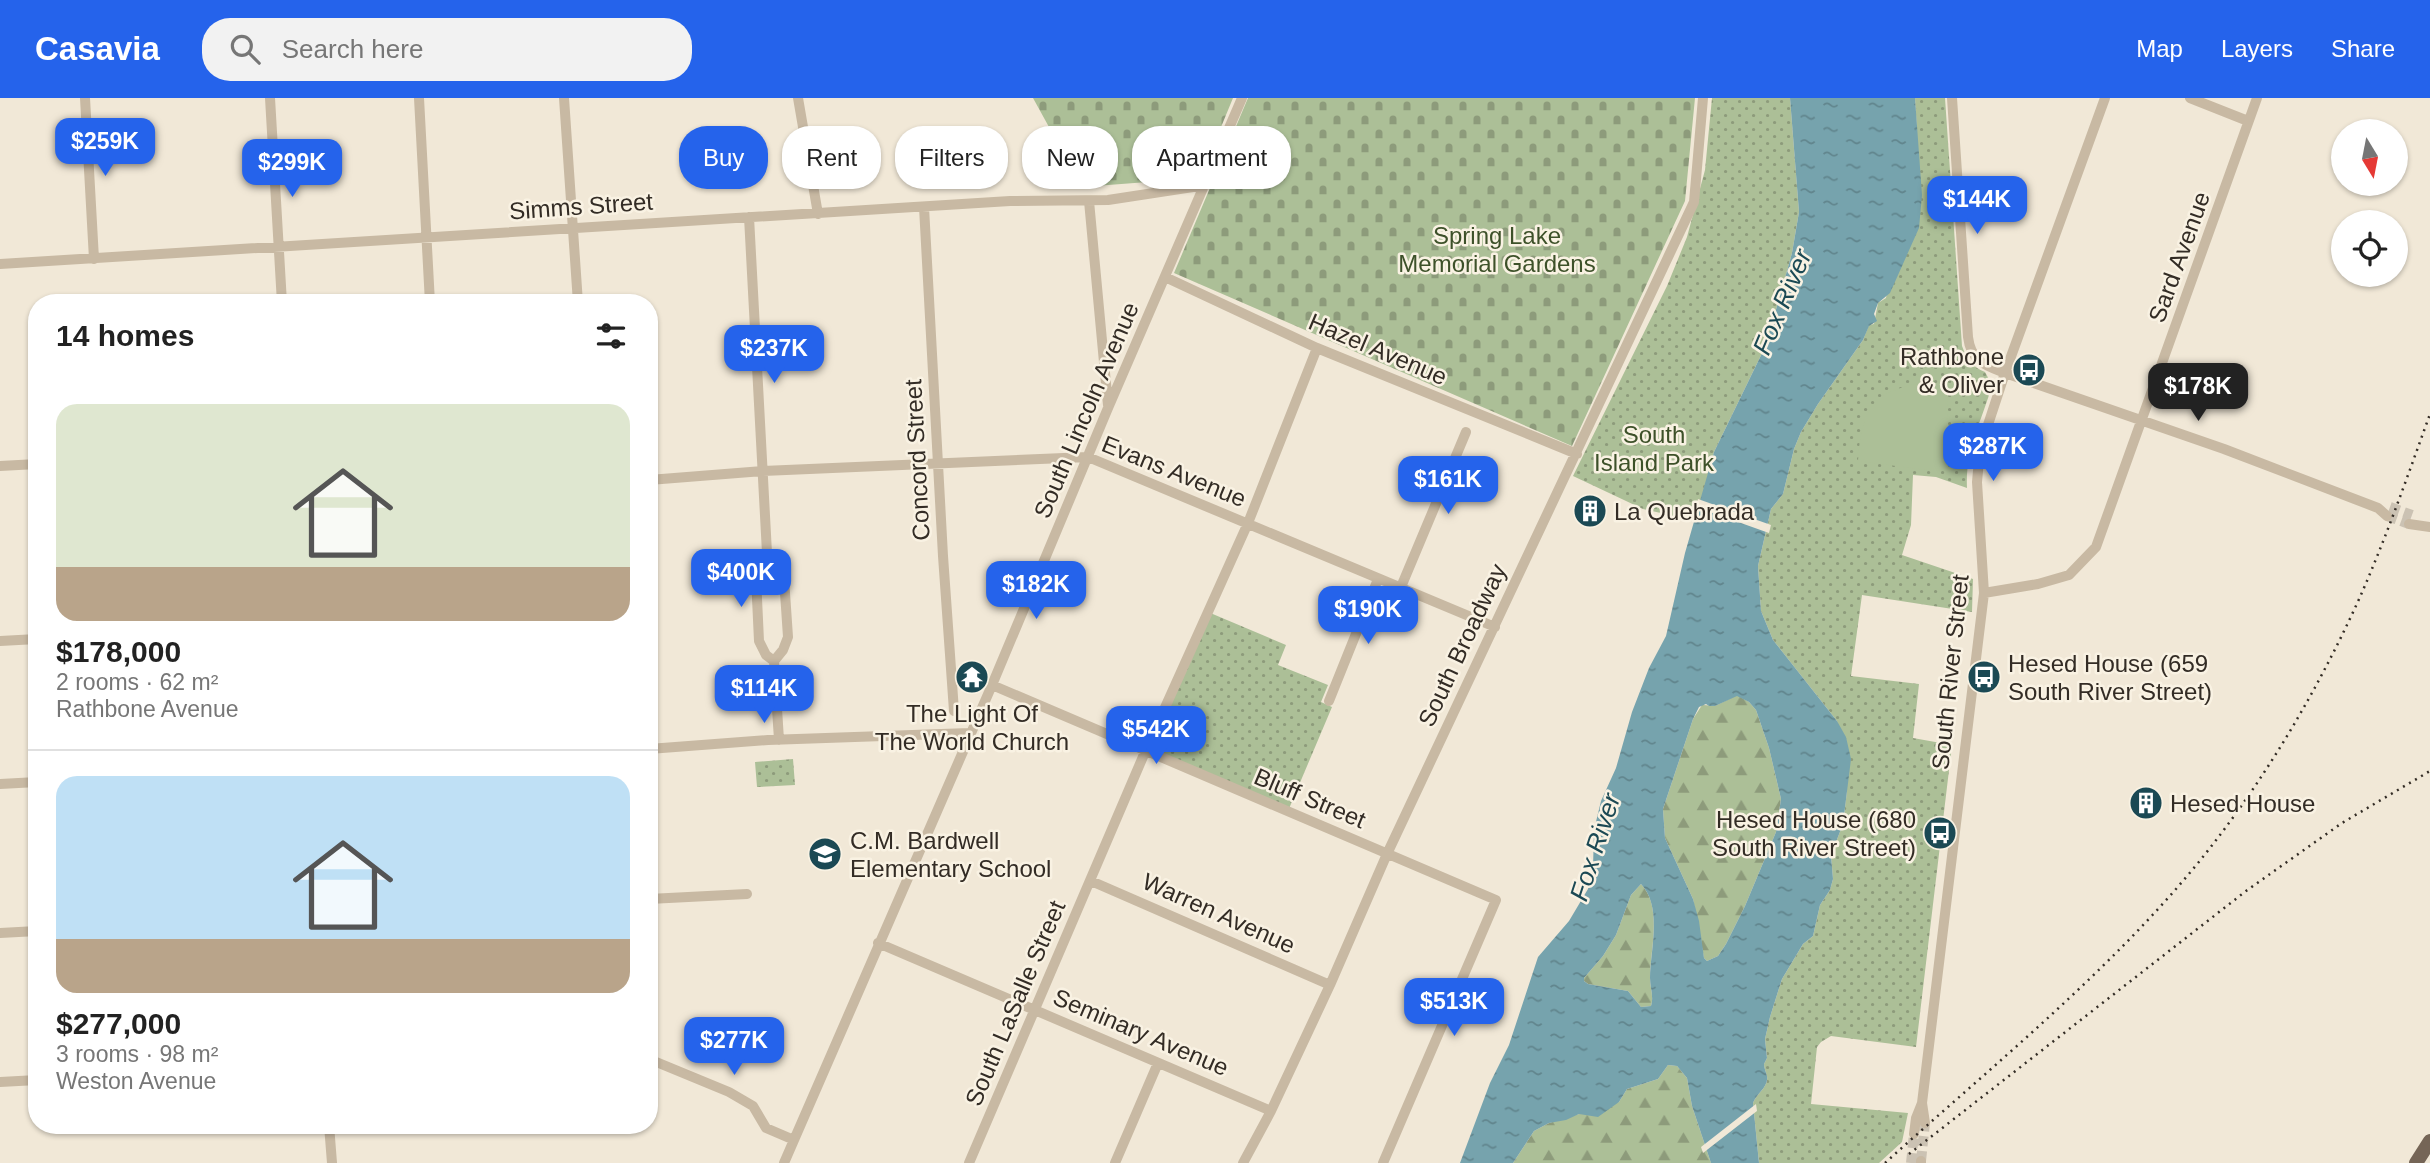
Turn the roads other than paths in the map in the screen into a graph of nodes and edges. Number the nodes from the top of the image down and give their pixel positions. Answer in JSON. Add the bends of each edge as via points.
{"nodes":[{"id":1,"x":85,"y":98,"type":"edge"},
{"id":2,"x":270,"y":98,"type":"edge"},
{"id":3,"x":419,"y":98,"type":"edge"},
{"id":4,"x":564,"y":98,"type":"edge"},
{"id":5,"x":798,"y":98,"type":"edge"},
{"id":6,"x":1242,"y":98,"type":"edge"},
{"id":7,"x":1703,"y":98,"type":"edge"},
{"id":8,"x":1952,"y":98,"type":"edge"},
{"id":9,"x":2105,"y":98,"type":"edge"},
{"id":10,"x":2190,"y":98,"type":"edge"},
{"id":11,"x":2257,"y":98,"type":"edge"},
{"id":12,"x":2248,"y":121,"type":"junction"},
{"id":13,"x":1230,"y":126,"type":"edge"},
{"id":14,"x":1180,"y":189,"type":"edge"},
{"id":15,"x":1204,"y":189,"type":"edge"},
{"id":16,"x":1089,"y":201,"type":"junction"},
{"id":17,"x":924,"y":207,"type":"junction"},
{"id":18,"x":818,"y":214,"type":"junction"},
{"id":19,"x":749,"y":217,"type":"junction"},
{"id":20,"x":574,"y":228,"type":"junction"},
{"id":21,"x":427,"y":238,"type":"junction"},
{"id":22,"x":279,"y":247,"type":"junction"},
{"id":23,"x":94,"y":259,"type":"junction"},
{"id":24,"x":0,"y":264,"type":"edge"},
{"id":25,"x":1165,"y":276,"type":"junction"},
{"id":26,"x":282,"y":294,"type":"edge"},
{"id":27,"x":430,"y":294,"type":"edge"},
{"id":28,"x":578,"y":294,"type":"edge"},
{"id":29,"x":1315,"y":352,"type":"junction"},
{"id":30,"x":2005,"y":373,"type":"junction"},
{"id":31,"x":1108,"y":408,"type":"junction"},
{"id":32,"x":2143,"y":420,"type":"junction"},
{"id":33,"x":1466,"y":432,"type":"dead end"},
{"id":34,"x":1577,"y":454,"type":"junction"},
{"id":35,"x":1088,"y":457,"type":"junction"},
{"id":36,"x":939,"y":462,"type":"junction"},
{"id":37,"x":28,"y":464,"type":"edge"},
{"id":38,"x":0,"y":466,"type":"edge"},
{"id":39,"x":763,"y":471,"type":"junction"},
{"id":40,"x":658,"y":479,"type":"edge"},
{"id":41,"x":2385,"y":510,"type":"tunnel mouth"},
{"id":42,"x":2411,"y":520,"type":"tunnel mouth"},
{"id":43,"x":1248,"y":523,"type":"junction"},
{"id":44,"x":2426,"y":526,"type":"edge"},
{"id":45,"x":767,"y":553,"type":"junction"},
{"id":46,"x":1378,"y":579,"type":"junction"},
{"id":47,"x":1401,"y":587,"type":"junction"},
{"id":48,"x":1984,"y":593,"type":"junction"},
{"id":49,"x":1494,"y":627,"type":"junction"},
{"id":50,"x":28,"y":639,"type":"edge"},
{"id":51,"x":0,"y":641,"type":"edge"},
{"id":52,"x":774,"y":661,"type":"junction"},
{"id":53,"x":992,"y":685,"type":"junction"},
{"id":54,"x":1329,"y":701,"type":"dead end"},
{"id":55,"x":954,"y":711,"type":"dead end"},
{"id":56,"x":970,"y":733,"type":"junction"},
{"id":57,"x":779,"y":740,"type":"junction"},
{"id":58,"x":658,"y":748,"type":"edge"},
{"id":59,"x":1145,"y":752,"type":"junction"},
{"id":60,"x":28,"y":782,"type":"edge"},
{"id":61,"x":0,"y":784,"type":"edge"},
{"id":62,"x":1387,"y":853,"type":"junction"},
{"id":63,"x":1091,"y":881,"type":"junction"},
{"id":64,"x":747,"y":894,"type":"dead end"},
{"id":65,"x":658,"y":899,"type":"edge"},
{"id":66,"x":28,"y":931,"type":"edge"},
{"id":67,"x":0,"y":933,"type":"edge"},
{"id":68,"x":878,"y":943,"type":"junction"},
{"id":69,"x":1330,"y":985,"type":"junction"},
{"id":70,"x":1035,"y":1009,"type":"junction"},
{"id":71,"x":658,"y":1063,"type":"edge"},
{"id":72,"x":1158,"y":1063,"type":"junction"},
{"id":73,"x":28,"y":1080,"type":"edge"},
{"id":74,"x":0,"y":1082,"type":"edge"},
{"id":75,"x":1922,"y":1104,"type":"junction"},
{"id":76,"x":1271,"y":1111,"type":"junction"},
{"id":77,"x":1925,"y":1123,"type":"tunnel mouth"},
{"id":78,"x":330,"y":1134,"type":"edge"},
{"id":79,"x":1914,"y":1134,"type":"tunnel mouth"},
{"id":80,"x":794,"y":1140,"type":"junction"},
{"id":81,"x":2430,"y":1141,"type":"edge"},
{"id":82,"x":332,"y":1163,"type":"edge"},
{"id":83,"x":784,"y":1163,"type":"edge"},
{"id":84,"x":970,"y":1163,"type":"edge"},
{"id":85,"x":1115,"y":1163,"type":"edge"},
{"id":86,"x":1243,"y":1163,"type":"edge"},
{"id":87,"x":1383,"y":1163,"type":"edge"},
{"id":88,"x":2416,"y":1163,"type":"edge"}],
"edges":[{"from":1,"to":23,"type":"street"},
{"from":2,"to":22,"type":"street"},
{"from":3,"to":21,"type":"street"},
{"from":4,"to":20,"type":"street"},
{"from":5,"to":18,"type":"street"},
{"from":6,"to":13,"type":"street","name":"South Lincoln Avenue"},
{"from":7,"to":34,"type":"street","name":"South Broadway","via":[[1694,202]]},
{"from":8,"to":30,"type":"street","via":[[1970,351],[1982,363]]},
{"from":9,"to":30,"type":"street","name":"South River Street"},
{"from":10,"to":12,"type":"street"},
{"from":11,"to":12,"type":"street","name":"Sard Avenue"},
{"from":12,"to":32,"type":"street","name":"Sard Avenue"},
{"from":14,"to":16,"type":"street","name":"Simms Street"},
{"from":15,"to":25,"type":"street","name":"South Lincoln Avenue"},
{"from":16,"to":17,"type":"street","name":"Simms Street"},
{"from":16,"to":31,"type":"street"},
{"from":17,"to":18,"type":"street","name":"Simms Street"},
{"from":17,"to":36,"type":"street","name":"Concord Street"},
{"from":18,"to":19,"type":"street","name":"Simms Street"},
{"from":19,"to":20,"type":"street","name":"Simms Street"},
{"from":19,"to":39,"type":"street"},
{"from":20,"to":21,"type":"street","name":"Simms Street"},
{"from":20,"to":28,"type":"street"},
{"from":21,"to":22,"type":"street","name":"Simms Street"},
{"from":21,"to":27,"type":"street"},
{"from":22,"to":23,"type":"street","name":"Simms Street"},
{"from":22,"to":26,"type":"street"},
{"from":23,"to":24,"type":"street","name":"Simms Street"},
{"from":25,"to":29,"type":"street","name":"Hazel Avenue"},
{"from":25,"to":31,"type":"street","name":"South Lincoln Avenue"},
{"from":29,"to":34,"type":"street","name":"Hazel Avenue"},
{"from":29,"to":43,"type":"street","name":"South LaSalle Street"},
{"from":30,"to":32,"type":"street"},
{"from":30,"to":48,"type":"street","name":"South River Street","via":[[1980,449],[1977,482]]},
{"from":31,"to":35,"type":"street","name":"South Lincoln Avenue"},
{"from":32,"to":41,"type":"street"},
{"from":32,"to":48,"type":"street","name":"Sard Avenue","via":[[2096,547],[2069,575]]},
{"from":33,"to":47,"type":"street"},
{"from":34,"to":49,"type":"street","name":"South Broadway"},
{"from":35,"to":36,"type":"street","name":"Evans Avenue"},
{"from":35,"to":43,"type":"street","name":"Evans Avenue"},
{"from":35,"to":53,"type":"street","name":"South Lincoln Avenue"},
{"from":36,"to":39,"type":"street","name":"Evans Avenue"},
{"from":36,"to":55,"type":"street","name":"Concord Street"},
{"from":37,"to":38,"type":"street"},
{"from":39,"to":40,"type":"street","name":"Evans Avenue"},
{"from":39,"to":45,"type":"street"},
{"from":42,"to":44,"type":"street"},
{"from":43,"to":46,"type":"street","name":"Evans Avenue"},
{"from":43,"to":59,"type":"street","name":"South LaSalle Street"},
{"from":45,"to":52,"type":"street","via":[[758,563],[755,577],[759,641]]},
{"from":45,"to":52,"type":"street","via":[[784,578],[788,637]]},
{"from":46,"to":47,"type":"street","name":"Evans Avenue"},
{"from":46,"to":54,"type":"street"},
{"from":47,"to":49,"type":"street","name":"Evans Avenue"},
{"from":48,"to":75,"type":"street","name":"South River Street"},
{"from":49,"to":62,"type":"street","name":"South Broadway"},
{"from":50,"to":51,"type":"street"},
{"from":52,"to":57,"type":"street"},
{"from":53,"to":56,"type":"street","name":"South Lincoln Avenue"},
{"from":53,"to":59,"type":"street","name":"Bluff Street"},
{"from":56,"to":57,"type":"street"},
{"from":56,"to":68,"type":"street","name":"South Lincoln Avenue"},
{"from":57,"to":58,"type":"street"},
{"from":59,"to":62,"type":"street","name":"Bluff Street"},
{"from":59,"to":63,"type":"street","name":"South LaSalle Street"},
{"from":60,"to":61,"type":"street"},
{"from":62,"to":69,"type":"street","name":"South Broadway"},
{"from":62,"to":87,"type":"street","name":"Bluff Street","via":[[1496,900]]},
{"from":63,"to":69,"type":"street","name":"Warren Avenue"},
{"from":63,"to":70,"type":"street","name":"South LaSalle Street"},
{"from":64,"to":65,"type":"street"},
{"from":66,"to":67,"type":"street"},
{"from":68,"to":70,"type":"street","name":"Seminary Avenue"},
{"from":68,"to":80,"type":"street","name":"South Lincoln Avenue"},
{"from":69,"to":76,"type":"street","name":"South Broadway"},
{"from":70,"to":72,"type":"street","name":"Seminary Avenue"},
{"from":70,"to":84,"type":"street","name":"South LaSalle Street"},
{"from":71,"to":80,"type":"street","via":[[729,1092],[753,1106],[766,1128]]},
{"from":72,"to":76,"type":"street","name":"Seminary Avenue"},
{"from":72,"to":85,"type":"street"},
{"from":73,"to":74,"type":"street"},
{"from":75,"to":77,"type":"street","name":"South River Street"},
{"from":75,"to":79,"type":"street","name":"South River Street"},
{"from":76,"to":86,"type":"street","name":"South Broadway"},
{"from":78,"to":82,"type":"street"},
{"from":80,"to":83,"type":"street","name":"South Lincoln Avenue"},
{"from":81,"to":88,"type":"main road"}]}
